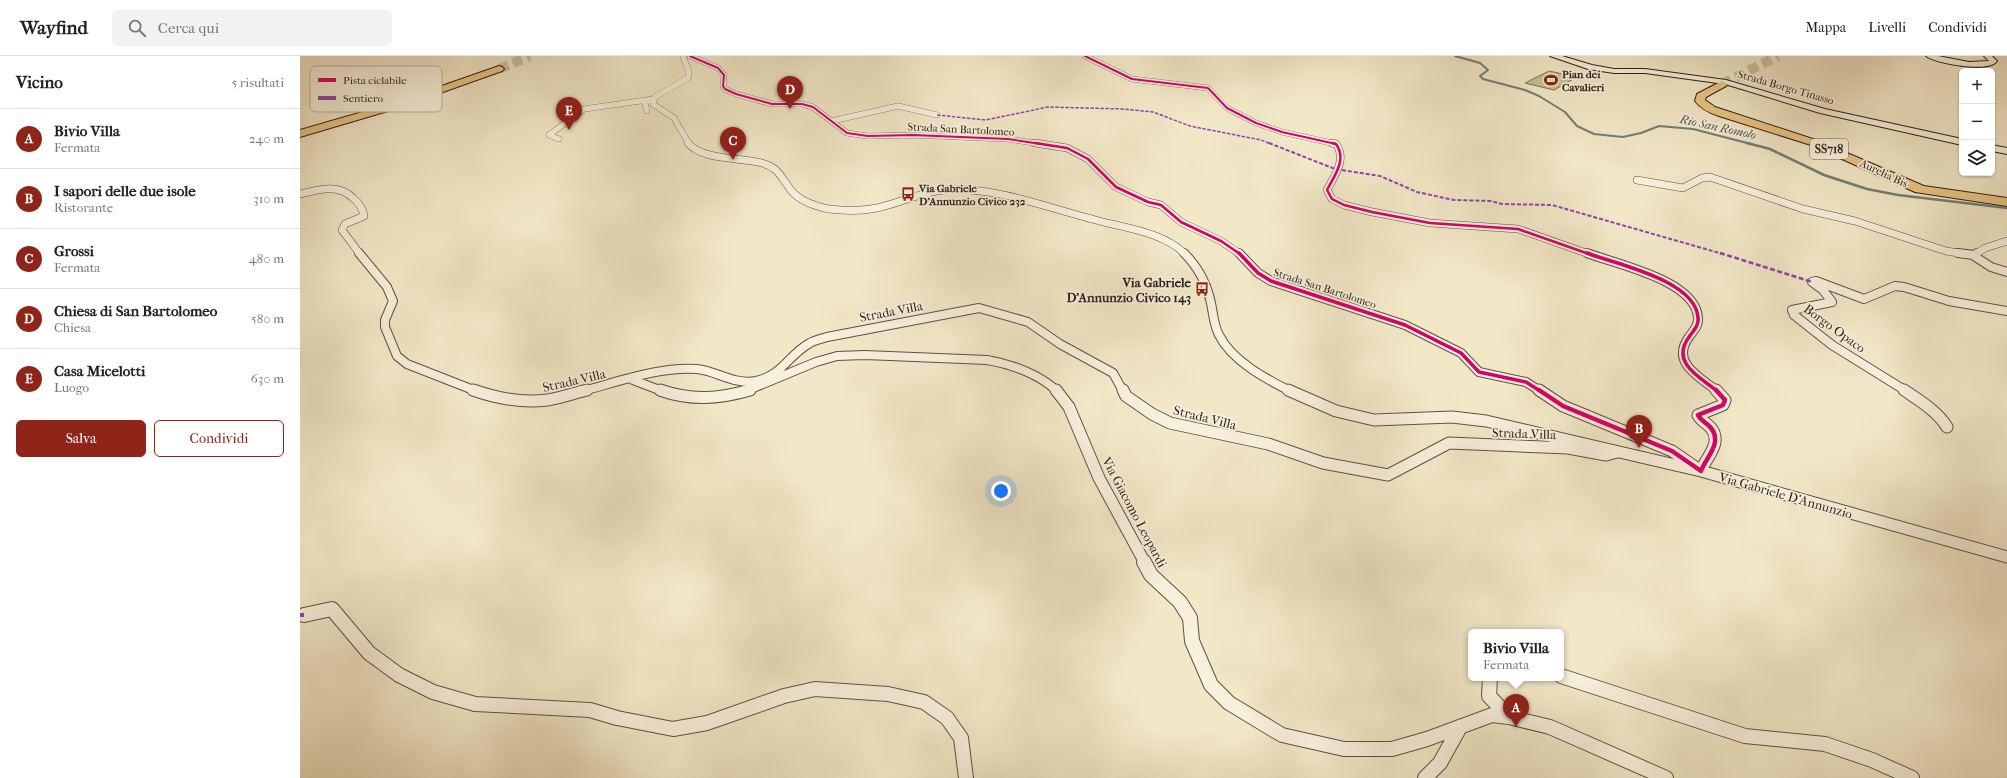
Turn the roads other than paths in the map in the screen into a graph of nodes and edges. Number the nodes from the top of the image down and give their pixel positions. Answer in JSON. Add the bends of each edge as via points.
{"nodes":[{"id":1,"x":683,"y":56,"type":"edge"},
{"id":2,"x":690,"y":56,"type":"edge"},
{"id":3,"x":1085,"y":56,"type":"edge"},
{"id":4,"x":1554,"y":56,"type":"edge"},
{"id":5,"x":1930,"y":56,"type":"edge"},
{"id":6,"x":1988,"y":56,"type":"edge"},
{"id":7,"x":442,"y":83,"type":"edge"},
{"id":8,"x":1722,"y":84,"type":"tunnel mouth"},
{"id":9,"x":442,"y":87,"type":"edge"},
{"id":10,"x":654,"y":99,"type":"junction"},
{"id":11,"x":644,"y":100,"type":"junction"},
{"id":12,"x":647,"y":111,"type":"dead end"},
{"id":13,"x":351,"y":112,"type":"edge"},
{"id":14,"x":374,"y":112,"type":"edge"},
{"id":15,"x":937,"y":115,"type":"dead end"},
{"id":16,"x":832,"y":121,"type":"junction"},
{"id":17,"x":300,"y":128,"type":"edge"},
{"id":18,"x":300,"y":134,"type":"edge"},
{"id":19,"x":559,"y":140,"type":"dead end"},
{"id":20,"x":1959,"y":141,"type":"edge"},
{"id":21,"x":1995,"y":149,"type":"edge"},
{"id":22,"x":2007,"y":151,"type":"edge"},
{"id":23,"x":1637,"y":180,"type":"dead end"},
{"id":24,"x":300,"y":194,"type":"edge"},
{"id":25,"x":2007,"y":203,"type":"edge"},
{"id":26,"x":2007,"y":240,"type":"edge"},
{"id":27,"x":1974,"y":255,"type":"junction"},
{"id":28,"x":2007,"y":272,"type":"edge"},
{"id":29,"x":2007,"y":311,"type":"edge"},
{"id":30,"x":771,"y":379,"type":"junction"},
{"id":31,"x":633,"y":380,"type":"junction"},
{"id":32,"x":1947,"y":427,"type":"dead end"},
{"id":33,"x":1619,"y":451,"type":"junction"},
{"id":34,"x":1701,"y":471,"type":"junction"},
{"id":35,"x":2007,"y":557,"type":"edge"},
{"id":36,"x":304,"y":615,"type":"dead end"},
{"id":37,"x":1564,"y":677,"type":"edge"},
{"id":38,"x":1490,"y":681,"type":"edge"},
{"id":39,"x":1510,"y":717,"type":"junction"},
{"id":40,"x":1460,"y":727,"type":"junction"},
{"id":41,"x":966,"y":778,"type":"edge"},
{"id":42,"x":1426,"y":778,"type":"edge"},
{"id":43,"x":1666,"y":778,"type":"edge"},
{"id":44,"x":1912,"y":778,"type":"edge"}],
"edges":[{"from":1,"to":10,"type":"street","via":[[689,73],[688,78]]},
{"from":2,"to":16,"type":"street","name":"Strada San Bartolomeo","via":[[718,68],[724,76],[725,89],[772,104],[802,104],[813,107]]},
{"from":3,"to":34,"type":"street","via":[[1132,79],[1208,88],[1227,108],[1256,123],[1282,132],[1336,144],[1341,151],[1340,164],[1327,190],[1332,199],[1344,205],[1443,224],[1517,229],[1644,272],[1676,288],[1687,297],[1699,316],[1699,324],[1683,348],[1684,360],[1696,375],[1725,400],[1723,405],[1698,415],[1714,432],[1716,441]]},
{"from":4,"to":20,"type":"street","name":"Strada Borgo Tinasso","via":[[1606,70],[1687,76],[1742,87],[1823,111]]},
{"from":5,"to":6,"type":"street","via":[[1952,62],[1980,64],[1992,62],[1992,58]]},
{"from":7,"to":9,"type":"highway","via":[[496,65]]},
{"from":8,"to":25,"type":"highway","name":"Aurelia Bis","number":"SS718","via":[[1701,96],[1700,101],[1723,114],[1815,143],[1920,189]]},
{"from":10,"to":11,"type":"street"},
{"from":10,"to":33,"type":"street","name":"Via Gabriele D'Annunzio","via":[[653,104],[678,123],[690,146],[696,150],[758,161],[771,166],[779,171],[794,193],[808,202],[828,209],[861,210],[882,207],[930,192],[968,190],[1102,222],[1169,242],[1197,269],[1209,297],[1218,333],[1236,357],[1271,380],[1339,413],[1375,420],[1452,417],[1486,421]]},
{"from":11,"to":12,"type":"street"},
{"from":11,"to":19,"type":"street","via":[[584,109],[549,135]]},
{"from":13,"to":17,"type":"highway"},
{"from":14,"to":18,"type":"highway"},
{"from":15,"to":16,"type":"street","via":[[898,106]]},
{"from":16,"to":34,"type":"street","name":"Strada San Bartolomeo","via":[[847,133],[868,136],[994,138],[1067,148],[1088,159],[1116,187],[1143,200],[1161,205],[1181,222],[1238,252],[1258,273],[1271,281],[1405,325],[1461,353],[1479,372],[1526,382],[1563,406],[1672,451]]},
{"from":21,"to":22,"type":"street"},
{"from":23,"to":27,"type":"street","via":[[1683,188],[1690,187],[1702,177],[1710,177],[1803,209],[1855,221],[1946,251]]},
{"from":24,"to":31,"type":"street","name":"Strada Villa","via":[[336,188],[349,192],[360,205],[364,216],[346,224],[342,230],[387,287],[393,301],[384,327],[397,356],[407,364],[480,393],[533,402]]},
{"from":26,"to":27,"type":"street","via":[[2002,244],[1985,247]]},
{"from":27,"to":28,"type":"street","via":[[1987,265]]},
{"from":29,"to":32,"type":"street","name":"Borgo Opaco","via":[[1949,301],[1899,286],[1864,299],[1816,282],[1812,282],[1823,290],[1832,302],[1792,310],[1794,315],[1836,348],[1923,403],[1942,418]]},
{"from":30,"to":31,"type":"street","name":"Strada Villa","via":[[740,382],[698,369],[680,369]]},
{"from":30,"to":31,"type":"street","name":"Via Giacomo Leopardi","via":[[754,389],[725,397],[705,398],[681,396]]},
{"from":30,"to":33,"type":"street","name":"Strada Villa","via":[[803,348],[827,337],[979,308],[1028,322],[1060,344],[1113,374],[1126,396],[1170,423],[1268,444],[1323,463],[1388,475],[1449,443],[1568,448],[1606,455]]},
{"from":30,"to":40,"type":"street","name":"Via Giacomo Leopardi","via":[[837,356],[865,355],[987,360],[1005,363],[1044,381],[1056,390],[1069,406],[1099,478],[1151,575],[1180,602],[1190,618],[1192,641],[1211,685],[1229,703],[1282,736],[1344,749],[1392,749]]},
{"from":33,"to":34,"type":"street","name":"Via Gabriele D'Annunzio"},
{"from":34,"to":35,"type":"street","name":"Via Gabriele D'Annunzio"},
{"from":36,"to":41,"type":"street","via":[[332,609],[369,653],[398,675],[433,692],[475,704],[590,710],[673,729],[707,724],[784,696],[815,689],[888,694],[924,702],[947,718],[961,738]]},
{"from":37,"to":44,"type":"street","via":[[1745,736],[1826,744],[1872,760]]},
{"from":38,"to":39,"type":"street","via":[[1489,696]]},
{"from":39,"to":40,"type":"street","name":"Via Giacomo Leopardi","via":[[1492,716]]},
{"from":39,"to":43,"type":"street","via":[[1550,727]]},
{"from":40,"to":42,"type":"street","via":[[1440,763]]}]}
